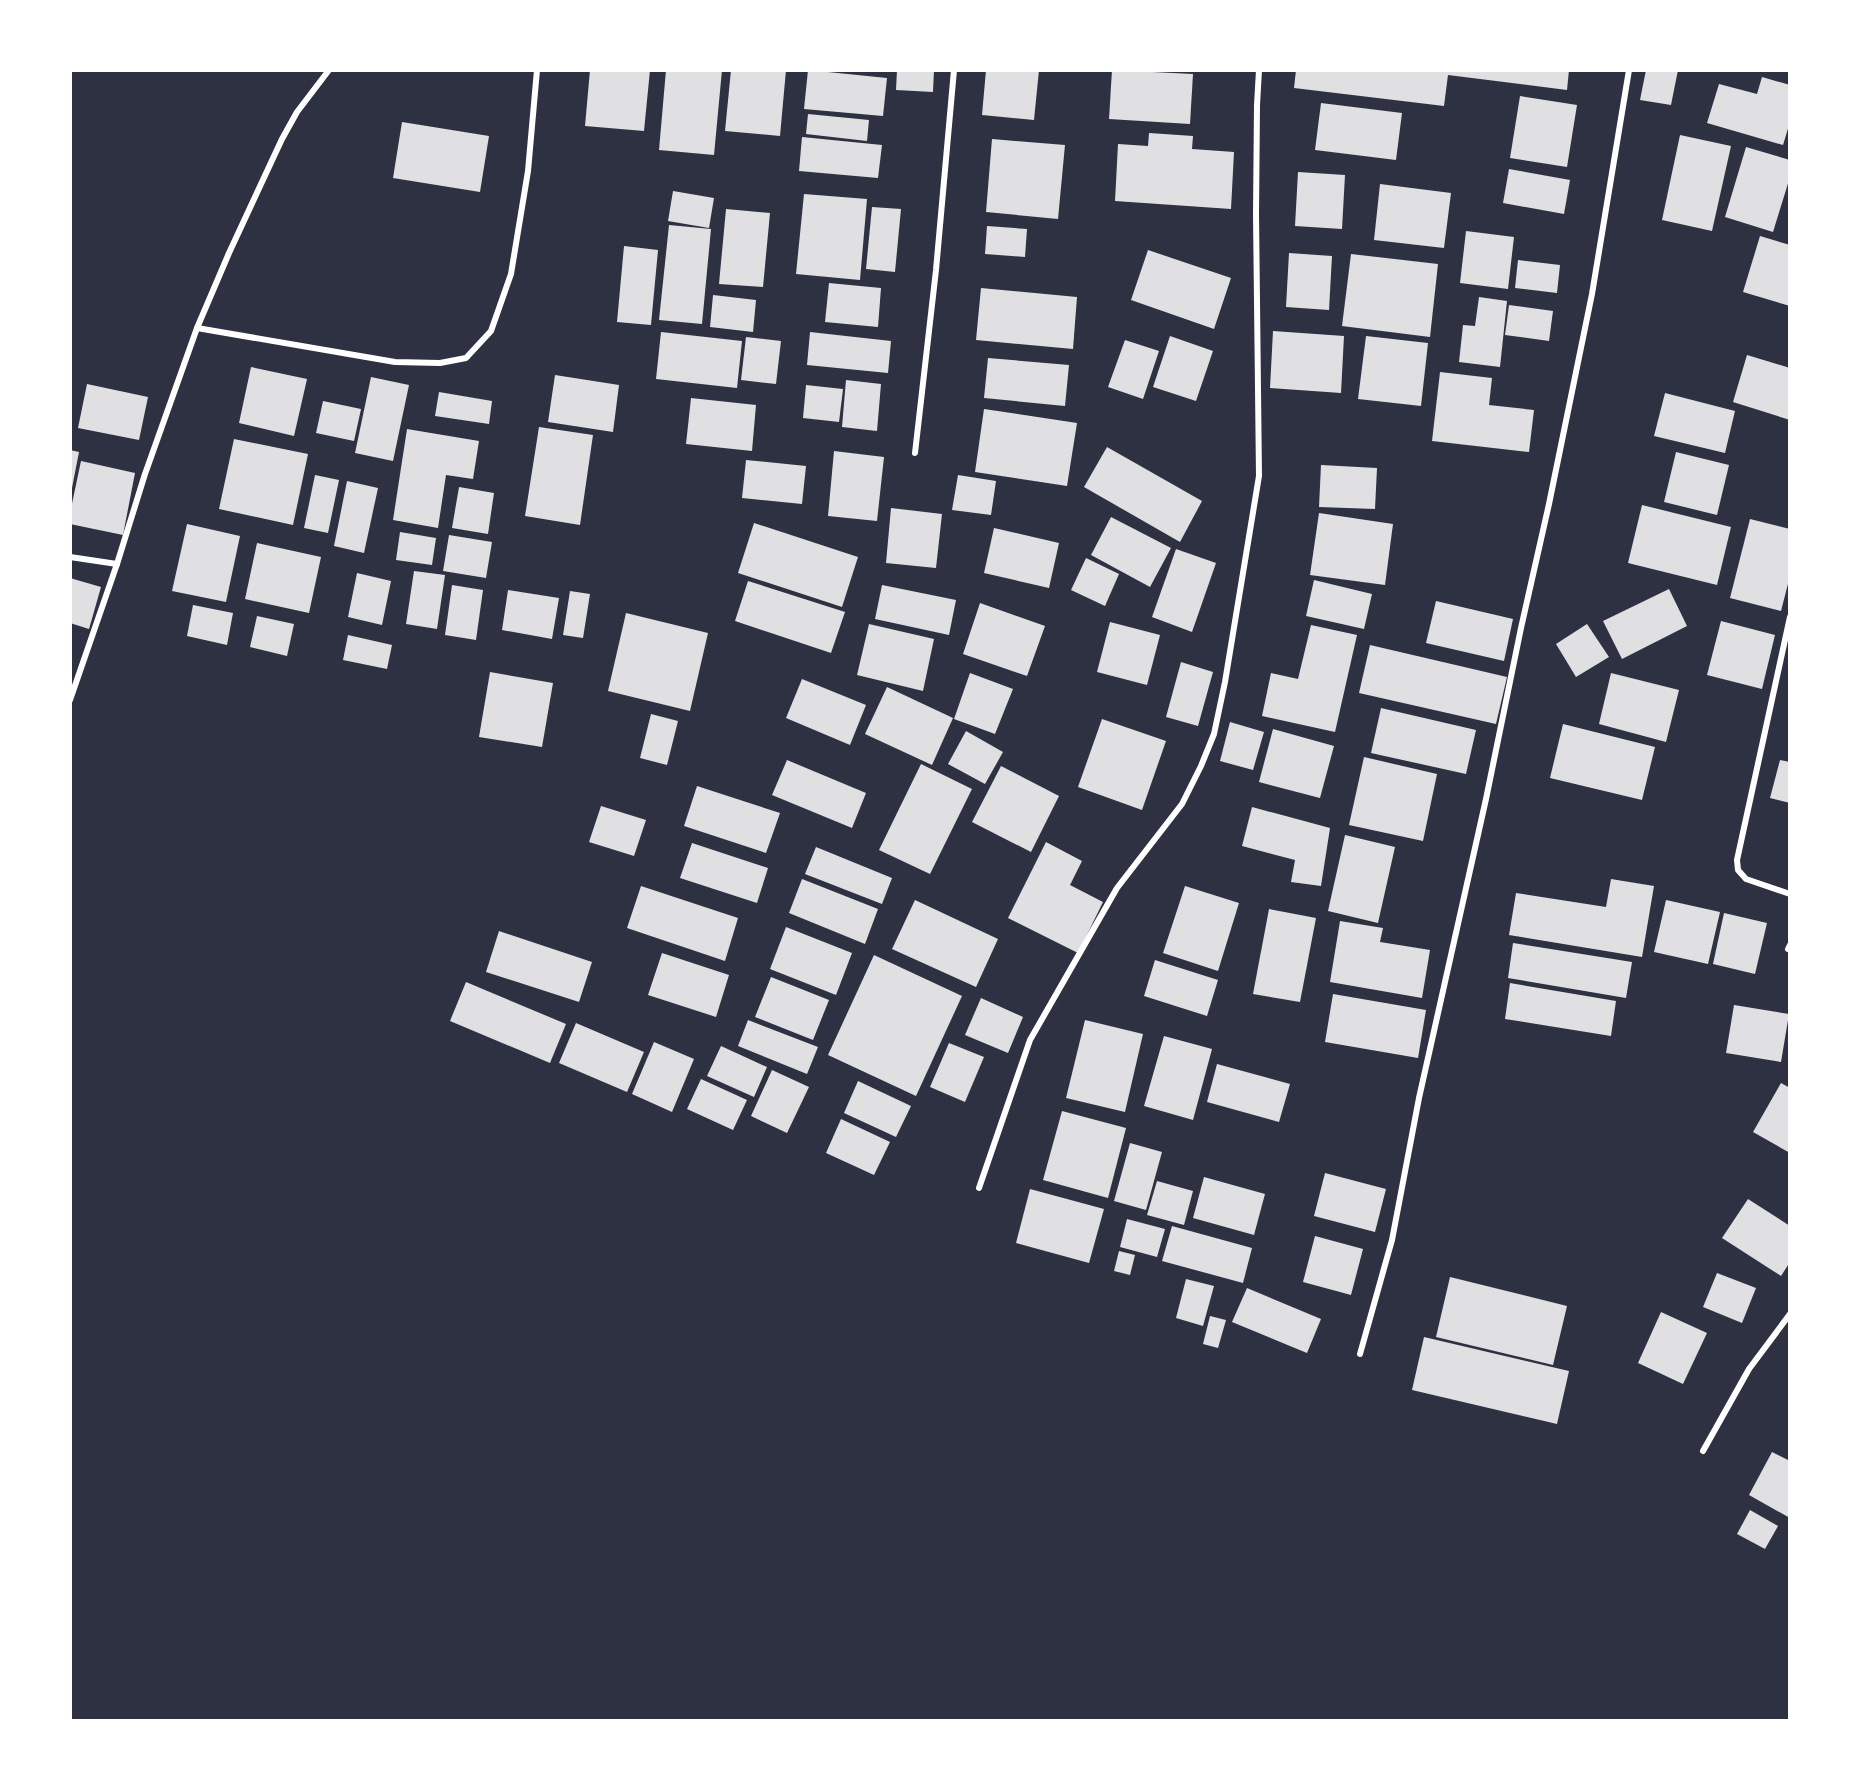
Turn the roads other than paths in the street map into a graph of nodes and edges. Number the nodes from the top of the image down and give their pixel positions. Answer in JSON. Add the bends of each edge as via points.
{"nodes":[{"id":1,"x":329,"y":70,"type":"edge"},
{"id":2,"x":537,"y":70,"type":"edge"},
{"id":3,"x":954,"y":70,"type":"edge"},
{"id":4,"x":1259,"y":70,"type":"edge"},
{"id":5,"x":1629,"y":70,"type":"edge"},
{"id":6,"x":197,"y":327,"type":"junction"},
{"id":7,"x":915,"y":453,"type":"dead end"},
{"id":8,"x":70,"y":557,"type":"edge"},
{"id":9,"x":117,"y":564,"type":"junction"},
{"id":10,"x":1790,"y":617,"type":"edge"},
{"id":11,"x":70,"y":700,"type":"edge"},
{"id":12,"x":1790,"y":894,"type":"edge"},
{"id":13,"x":979,"y":1188,"type":"dead end"},
{"id":14,"x":1790,"y":1314,"type":"edge"},
{"id":15,"x":1360,"y":1354,"type":"dead end"},
{"id":16,"x":1703,"y":1451,"type":"dead end"}],
"edges":[{"from":1,"to":6,"type":"street","via":[[297,112],[282,140]]},
{"from":2,"to":6,"type":"street","via":[[528,171],[511,274],[490,330],[466,358],[440,363],[395,362]]},
{"from":3,"to":7,"type":"street"},
{"from":4,"to":13,"type":"street","via":[[1258,476],[1214,734],[1182,804],[1117,888],[1030,1040]]},
{"from":5,"to":15,"type":"street","via":[[1592,294],[1549,504],[1419,1098],[1392,1239]]},
{"from":6,"to":9,"type":"street"},
{"from":8,"to":9,"type":"street"},
{"from":9,"to":11,"type":"street"},
{"from":10,"to":12,"type":"street","via":[[1737,860],[1738,870],[1746,879]]},
{"from":14,"to":16,"type":"street","via":[[1749,1369]]}]}
